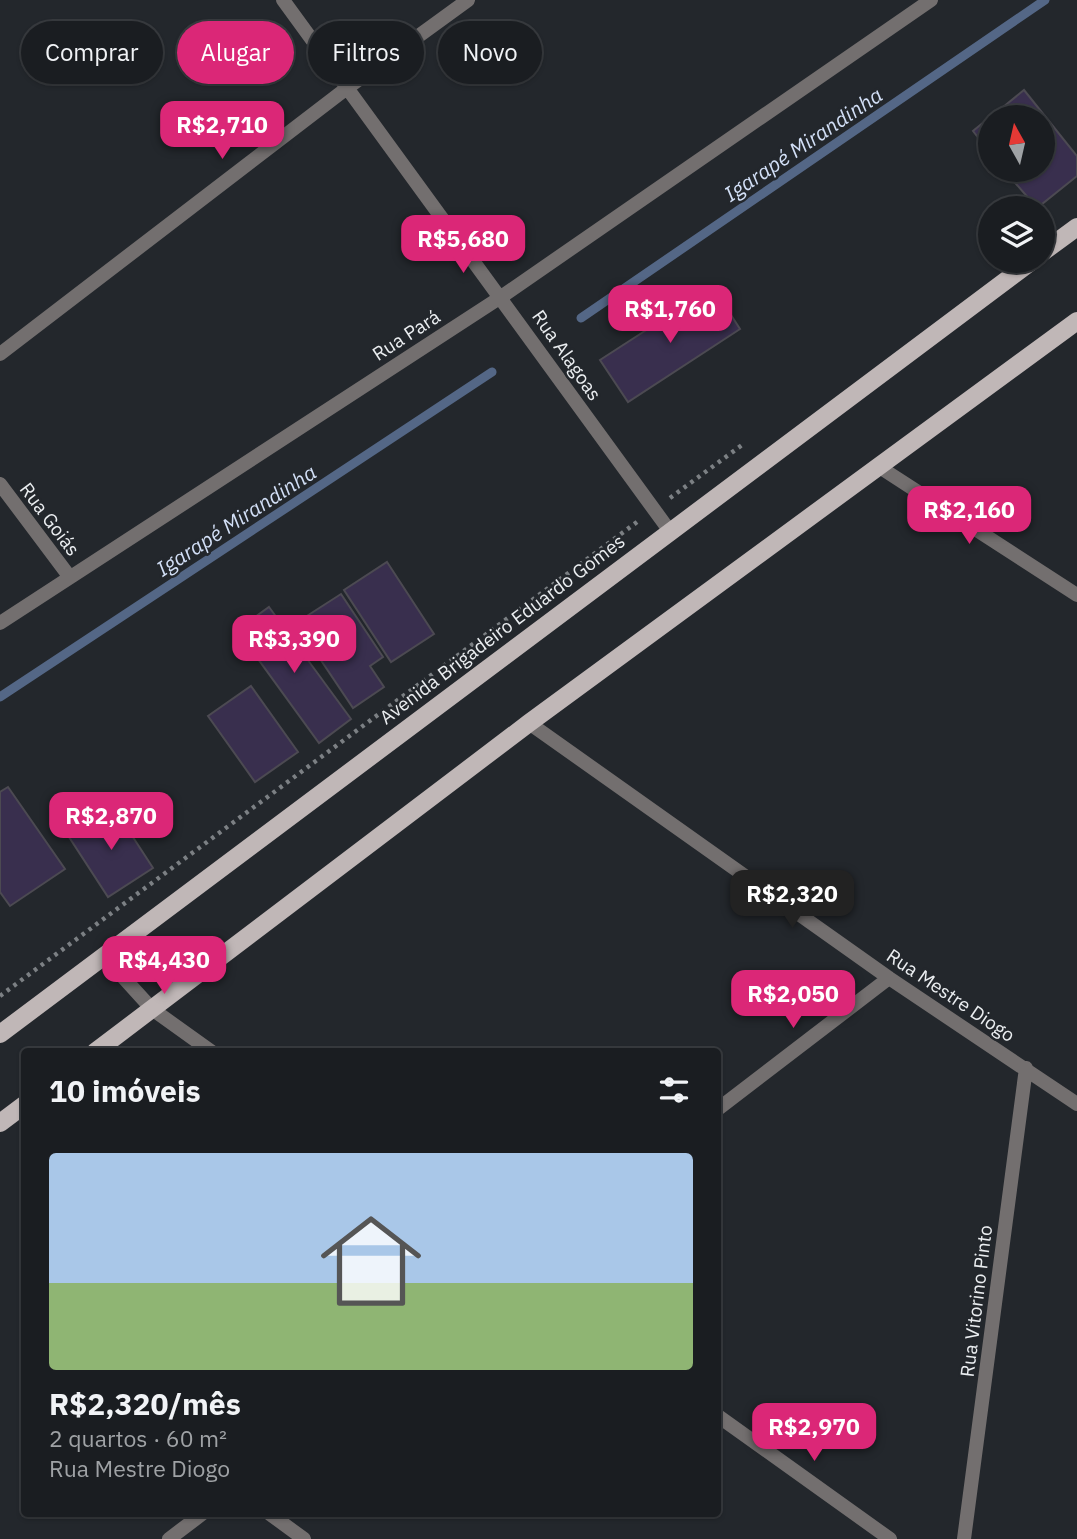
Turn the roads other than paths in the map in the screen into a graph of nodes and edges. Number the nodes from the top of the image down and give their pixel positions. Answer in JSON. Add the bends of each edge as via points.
{"nodes":[{"id":1,"x":283,"y":0,"type":"edge"},
{"id":2,"x":468,"y":0,"type":"edge"},
{"id":3,"x":925,"y":2,"type":"edge"},
{"id":4,"x":346,"y":88,"type":"junction"},
{"id":5,"x":1077,"y":227,"type":"edge"},
{"id":6,"x":1055,"y":243,"type":"edge"},
{"id":7,"x":1016,"y":273,"type":"edge"},
{"id":8,"x":501,"y":297,"type":"junction"},
{"id":9,"x":1077,"y":321,"type":"edge"},
{"id":10,"x":0,"y":354,"type":"edge"},
{"id":11,"x":881,"y":468,"type":"junction"},
{"id":12,"x":0,"y":484,"type":"edge"},
{"id":13,"x":669,"y":530,"type":"junction"},
{"id":14,"x":69,"y":576,"type":"junction"},
{"id":15,"x":1077,"y":595,"type":"edge"},
{"id":16,"x":0,"y":623,"type":"edge"},
{"id":17,"x":529,"y":723,"type":"junction"},
{"id":18,"x":103,"y":955,"type":"junction"},
{"id":19,"x":889,"y":978,"type":"junction"},
{"id":20,"x":152,"y":1009,"type":"junction"},
{"id":21,"x":0,"y":1034,"type":"edge"},
{"id":22,"x":100,"y":1048,"type":"edge"},
{"id":23,"x":206,"y":1048,"type":"edge"},
{"id":24,"x":1026,"y":1068,"type":"junction"},
{"id":25,"x":1077,"y":1104,"type":"edge"},
{"id":26,"x":21,"y":1107,"type":"edge"},
{"id":27,"x":721,"y":1107,"type":"edge"},
{"id":28,"x":0,"y":1123,"type":"edge"},
{"id":29,"x":721,"y":1418,"type":"edge"},
{"id":30,"x":198,"y":1517,"type":"edge"},
{"id":31,"x":274,"y":1517,"type":"edge"},
{"id":32,"x":169,"y":1539,"type":"edge"},
{"id":33,"x":304,"y":1539,"type":"edge"},
{"id":34,"x":890,"y":1539,"type":"edge"},
{"id":35,"x":964,"y":1539,"type":"edge"}],
"edges":[{"from":1,"to":4,"type":"street","name":"Rua Alagoas"},
{"from":2,"to":4,"type":"street"},
{"from":3,"to":8,"type":"street","name":"Rua Pará"},
{"from":4,"to":8,"type":"street","name":"Rua Alagoas"},
{"from":4,"to":10,"type":"street"},
{"from":5,"to":6,"type":"main road"},
{"from":7,"to":13,"type":"main road","name":"Avenida Brigadeiro Eduardo Gomes"},
{"from":8,"to":13,"type":"street","name":"Rua Alagoas"},
{"from":8,"to":14,"type":"street","name":"Rua Pará"},
{"from":9,"to":11,"type":"main road"},
{"from":11,"to":15,"type":"street"},
{"from":11,"to":17,"type":"main road"},
{"from":12,"to":14,"type":"street","name":"Rua Goiás"},
{"from":13,"to":18,"type":"main road","name":"Avenida Brigadeiro Eduardo Gomes"},
{"from":14,"to":16,"type":"street","name":"Rua Pará"},
{"from":17,"to":19,"type":"street","name":"Rua Mestre Diogo"},
{"from":17,"to":20,"type":"main road"},
{"from":18,"to":20,"type":"street"},
{"from":18,"to":21,"type":"main road","name":"Avenida Brigadeiro Eduardo Gomes"},
{"from":19,"to":24,"type":"street","name":"Rua Mestre Diogo"},
{"from":19,"to":27,"type":"street"},
{"from":20,"to":22,"type":"main road"},
{"from":20,"to":23,"type":"street"},
{"from":24,"to":25,"type":"street","name":"Rua Mestre Diogo"},
{"from":24,"to":35,"type":"street","name":"Rua Vitorino Pinto"},
{"from":26,"to":28,"type":"main road"},
{"from":29,"to":34,"type":"street"},
{"from":30,"to":32,"type":"street"},
{"from":31,"to":33,"type":"street"}]}
